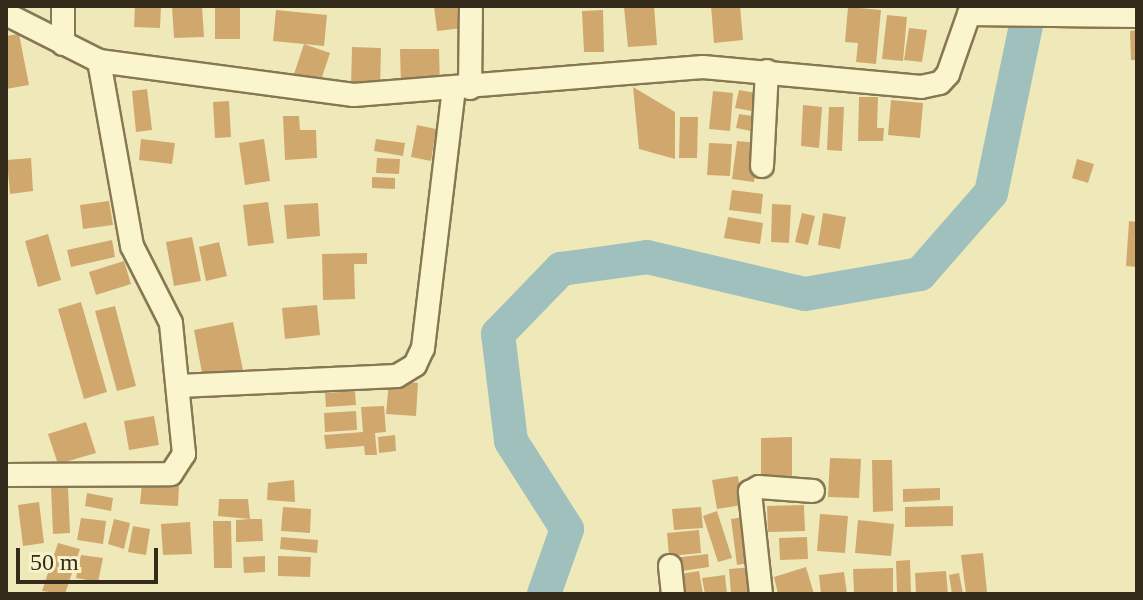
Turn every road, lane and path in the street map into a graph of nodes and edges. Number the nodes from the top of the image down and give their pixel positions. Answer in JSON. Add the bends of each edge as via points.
{"nodes":[{"id":1,"x":63,"y":6,"type":"edge"},
{"id":2,"x":471,"y":6,"type":"edge"},
{"id":3,"x":970,"y":10,"type":"edge"},
{"id":4,"x":6,"y":14,"type":"edge"},
{"id":5,"x":1137,"y":16,"type":"edge"},
{"id":6,"x":63,"y":44,"type":"junction"},
{"id":7,"x":99,"y":61,"type":"junction"},
{"id":8,"x":767,"y":71,"type":"junction"},
{"id":9,"x":462,"y":89,"type":"junction"},
{"id":10,"x":762,"y":166,"type":"dead end"},
{"id":11,"x":179,"y":386,"type":"junction"},
{"id":12,"x":6,"y":475,"type":"edge"},
{"id":13,"x":813,"y":491,"type":"dead end"},
{"id":14,"x":670,"y":566,"type":"dead end"},
{"id":15,"x":673,"y":594,"type":"edge"},
{"id":16,"x":761,"y":594,"type":"edge"}],
"edges":[{"from":1,"to":6,"type":"street"},
{"from":2,"to":9,"type":"street"},
{"from":3,"to":5,"type":"street","via":[[997,15]]},
{"from":3,"to":8,"type":"street","via":[[940,83],[921,87]]},
{"from":4,"to":6,"type":"street"},
{"from":6,"to":7,"type":"street"},
{"from":7,"to":9,"type":"street","via":[[324,94]]},
{"from":7,"to":11,"type":"street","via":[[132,246],[171,323]]},
{"from":8,"to":9,"type":"street","via":[[675,68]]},
{"from":8,"to":10,"type":"street"},
{"from":9,"to":11,"type":"street","via":[[423,348],[415,365],[397,376]]},
{"from":11,"to":12,"type":"street","via":[[184,454],[171,474]]},
{"from":13,"to":16,"type":"street","via":[[759,487],[750,492]]},
{"from":14,"to":15,"type":"street"}]}
